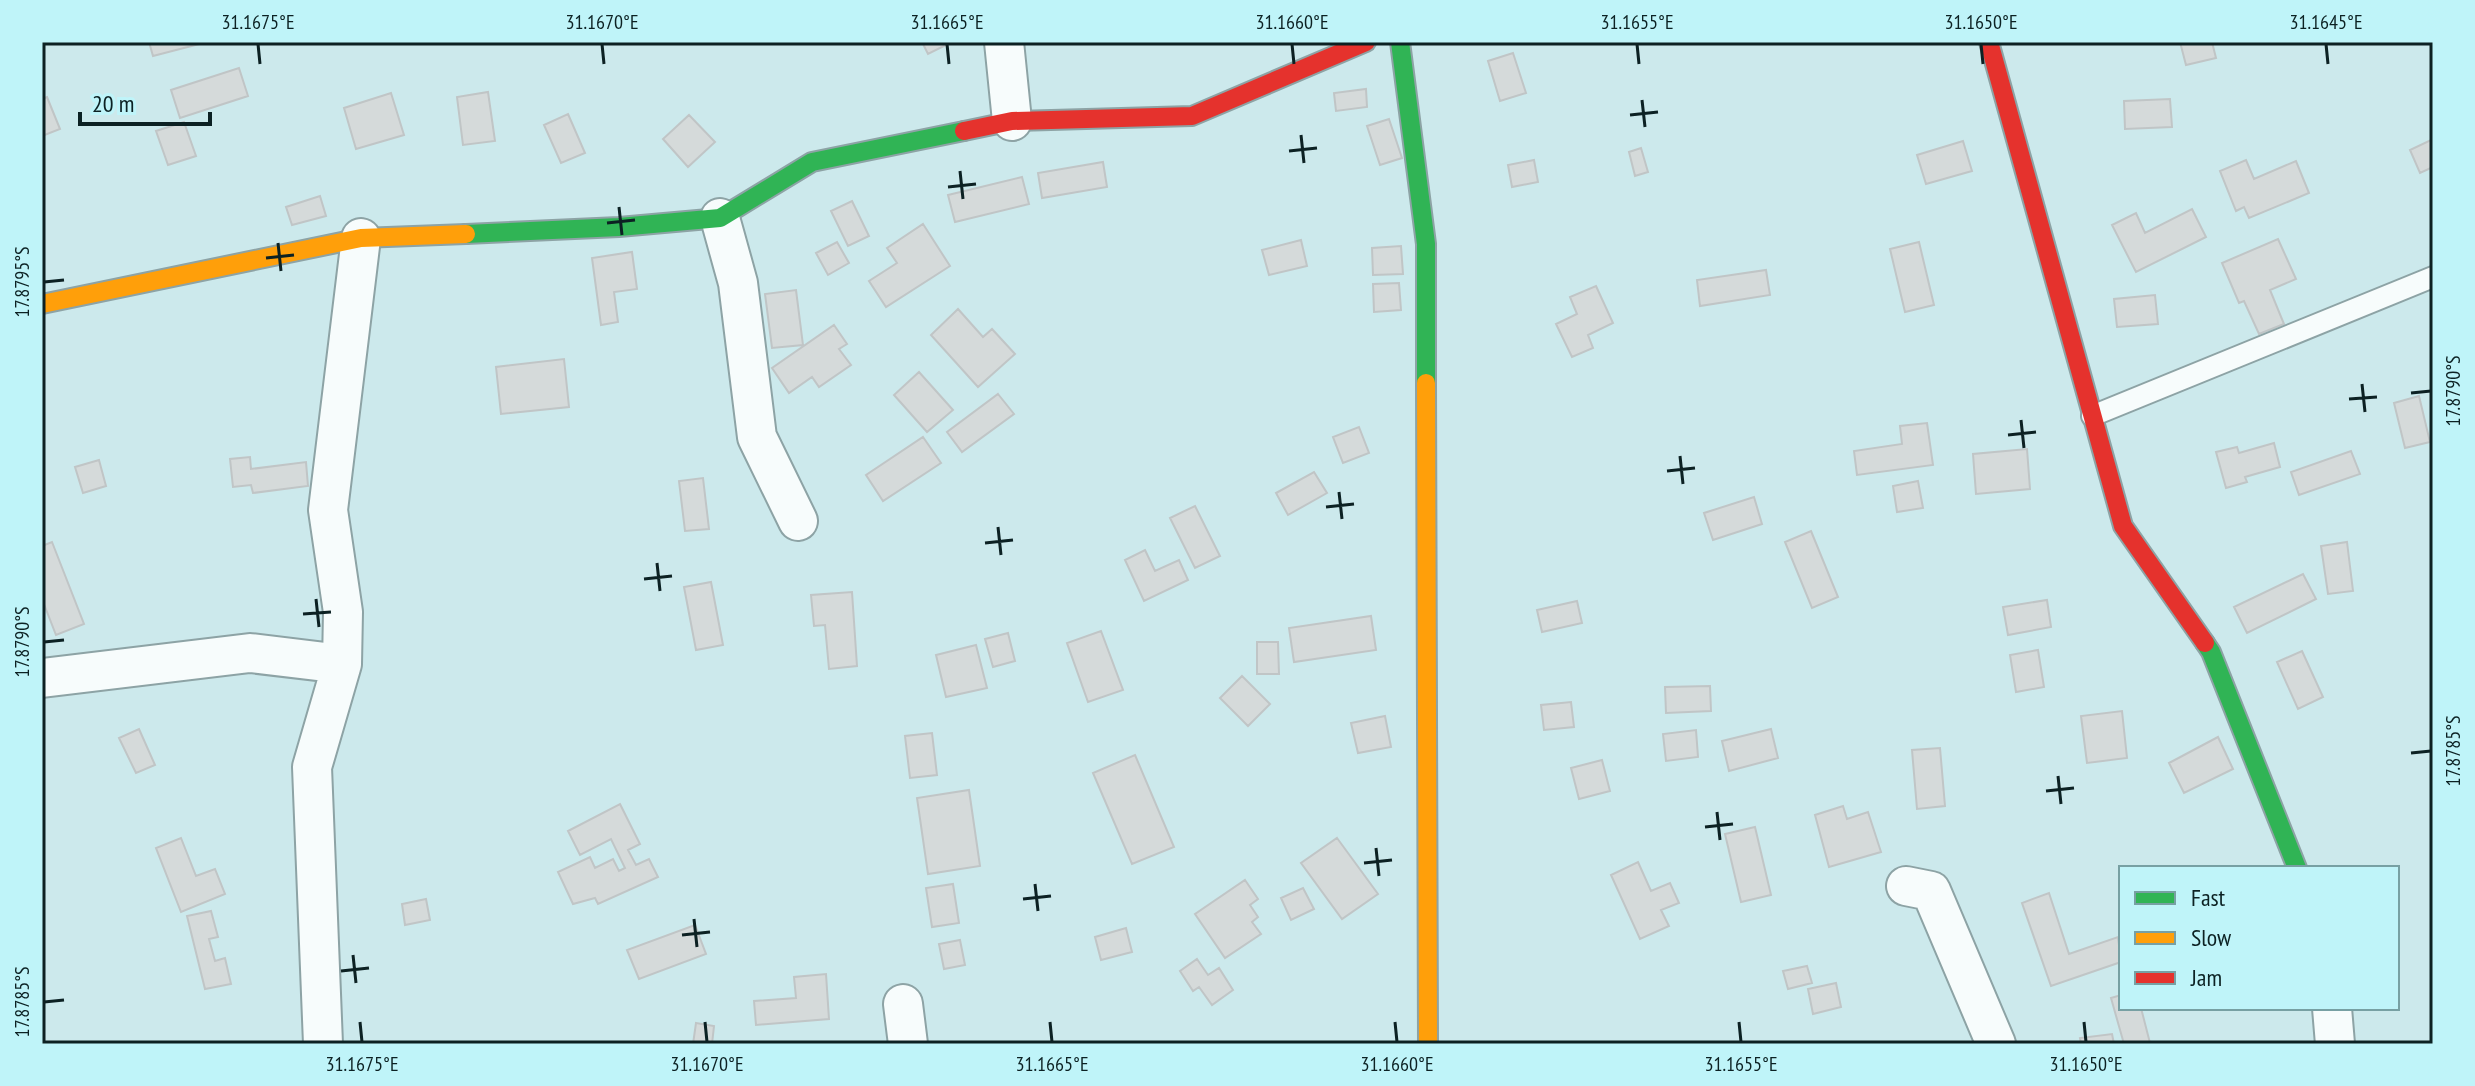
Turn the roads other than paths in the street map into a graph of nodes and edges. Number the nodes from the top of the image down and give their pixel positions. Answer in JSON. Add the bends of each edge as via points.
{"nodes":[{"id":1,"x":1004,"y":42,"type":"edge"},
{"id":2,"x":1366,"y":42,"type":"edge"},
{"id":3,"x":1400,"y":42,"type":"edge"},
{"id":4,"x":1989,"y":42,"type":"edge"},
{"id":5,"x":1012,"y":121,"type":"junction"},
{"id":6,"x":720,"y":218,"type":"junction"},
{"id":7,"x":361,"y":238,"type":"junction"},
{"id":8,"x":2433,"y":277,"type":"edge"},
{"id":9,"x":42,"y":304,"type":"edge"},
{"id":10,"x":2092,"y":416,"type":"junction"},
{"id":11,"x":798,"y":521,"type":"dead end"},
{"id":12,"x":342,"y":664,"type":"junction"},
{"id":13,"x":42,"y":678,"type":"edge"},
{"id":14,"x":2296,"y":866,"type":"edge"},
{"id":15,"x":1906,"y":886,"type":"dead end"},
{"id":16,"x":903,"y":1004,"type":"dead end"},
{"id":17,"x":2332,"y":1010,"type":"edge"},
{"id":18,"x":323,"y":1044,"type":"edge"},
{"id":19,"x":908,"y":1044,"type":"edge"},
{"id":20,"x":1428,"y":1044,"type":"edge"},
{"id":21,"x":1996,"y":1044,"type":"edge"},
{"id":22,"x":2335,"y":1044,"type":"edge"}],
"edges":[{"from":1,"to":5,"type":"street"},
{"from":2,"to":5,"type":"street","via":[[1192,116]]},
{"from":3,"to":20,"type":"street","via":[[1426,244]]},
{"from":4,"to":10,"type":"street"},
{"from":5,"to":6,"type":"street","via":[[812,162]]},
{"from":6,"to":7,"type":"street"},
{"from":6,"to":11,"type":"street","via":[[738,283],[757,437]]},
{"from":7,"to":9,"type":"street"},
{"from":7,"to":12,"type":"street","via":[[328,510],[343,612]]},
{"from":8,"to":10,"type":"lane"},
{"from":10,"to":14,"type":"street","via":[[2123,526],[2211,652]]},
{"from":12,"to":13,"type":"street","via":[[250,653]]},
{"from":12,"to":18,"type":"street","via":[[312,767]]},
{"from":15,"to":21,"type":"street","via":[[1931,891]]},
{"from":16,"to":19,"type":"street"},
{"from":17,"to":22,"type":"street"}]}
